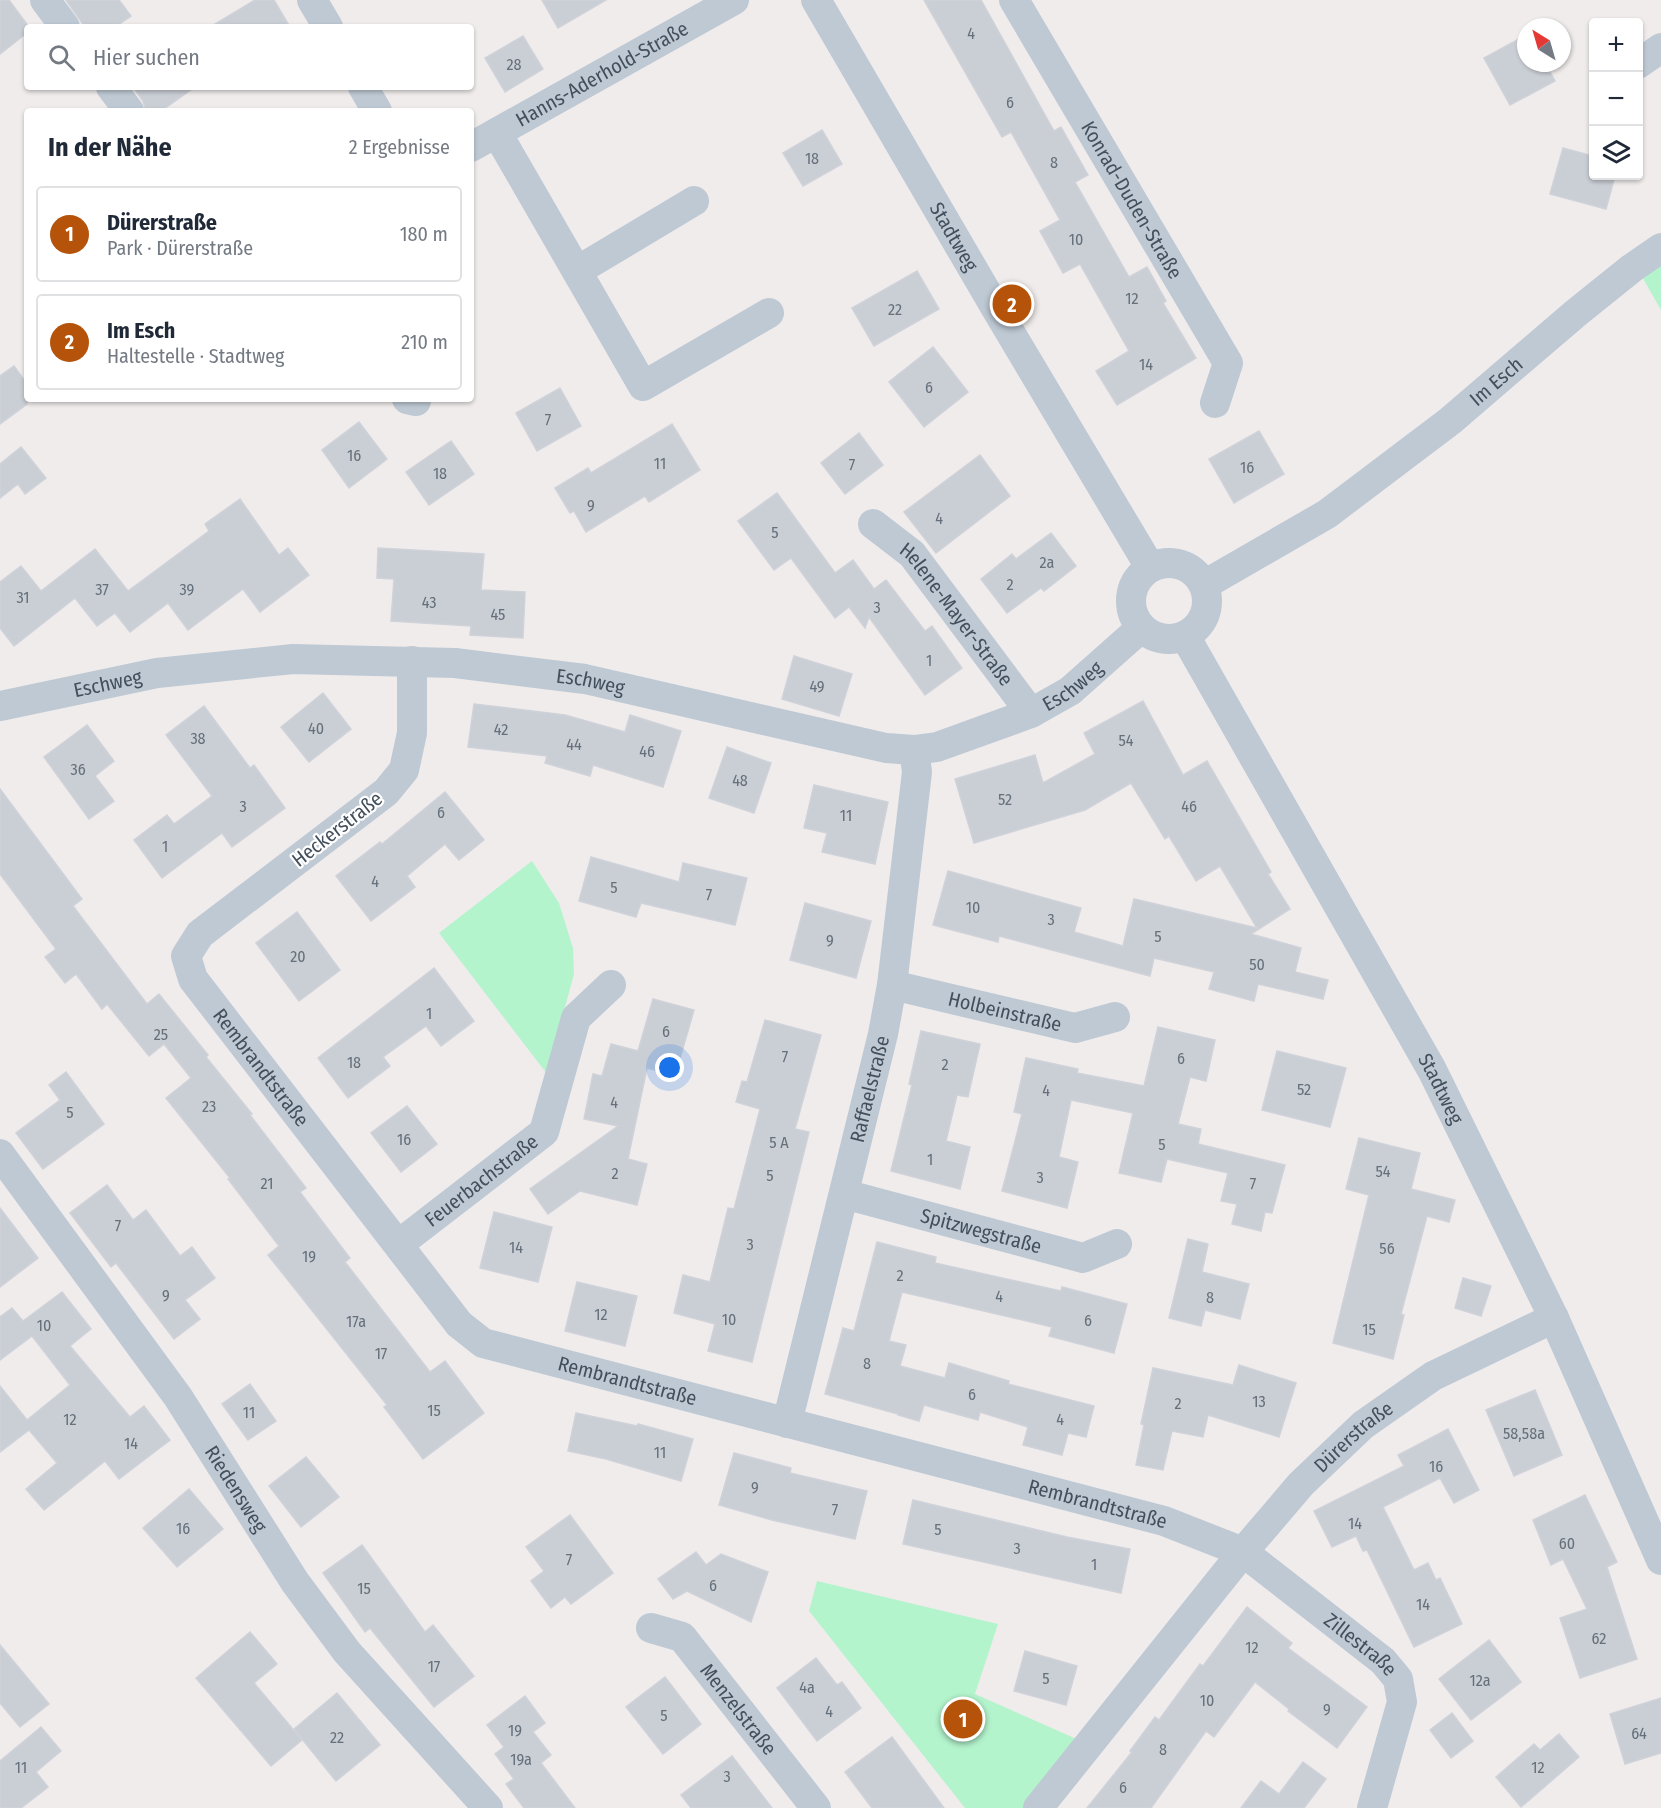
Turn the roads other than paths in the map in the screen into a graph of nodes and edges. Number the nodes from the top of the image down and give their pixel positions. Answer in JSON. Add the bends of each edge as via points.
{"nodes":[{"id":1,"x":45,"y":0,"type":"edge"},
{"id":2,"x":312,"y":0,"type":"edge"},
{"id":3,"x":734,"y":0,"type":"edge"},
{"id":4,"x":816,"y":0,"type":"edge"},
{"id":5,"x":1014,"y":0,"type":"edge"},
{"id":6,"x":64,"y":24,"type":"edge"},
{"id":7,"x":326,"y":24,"type":"edge"},
{"id":8,"x":1661,"y":48,"type":"edge"},
{"id":9,"x":1643,"y":61,"type":"edge"},
{"id":10,"x":113,"y":90,"type":"edge"},
{"id":11,"x":365,"y":90,"type":"edge"},
{"id":12,"x":127,"y":108,"type":"edge"},
{"id":13,"x":375,"y":108,"type":"edge"},
{"id":14,"x":496,"y":133,"type":"junction"},
{"id":15,"x":474,"y":145,"type":"edge"},
{"id":16,"x":694,"y":201,"type":"dead end"},
{"id":17,"x":1661,"y":248,"type":"edge"},
{"id":18,"x":577,"y":271,"type":"junction"},
{"id":19,"x":769,"y":313,"type":"dead end"},
{"id":20,"x":1215,"y":403,"type":"dead end"},
{"id":21,"x":873,"y":524,"type":"dead end"},
{"id":22,"x":1150,"y":567,"type":"junction"},
{"id":23,"x":1204,"y":585,"type":"junction"},
{"id":24,"x":1141,"y":628,"type":"junction"},
{"id":25,"x":1185,"y":636,"type":"junction"},
{"id":26,"x":412,"y":661,"type":"junction"},
{"id":27,"x":0,"y":706,"type":"edge"},
{"id":28,"x":1031,"y":713,"type":"junction"},
{"id":29,"x":914,"y":750,"type":"junction"},
{"id":30,"x":186,"y":956,"type":"joint"},
{"id":31,"x":611,"y":985,"type":"dead end"},
{"id":32,"x":892,"y":985,"type":"junction"},
{"id":33,"x":1115,"y":1017,"type":"dead end"},
{"id":34,"x":0,"y":1154,"type":"edge"},
{"id":35,"x":844,"y":1194,"type":"junction"},
{"id":36,"x":399,"y":1244,"type":"junction"},
{"id":37,"x":1117,"y":1244,"type":"dead end"},
{"id":38,"x":1554,"y":1318,"type":"junction"},
{"id":39,"x":787,"y":1423,"type":"junction"},
{"id":40,"x":1243,"y":1552,"type":"junction"},
{"id":41,"x":1661,"y":1560,"type":"edge"},
{"id":42,"x":651,"y":1628,"type":"dead end"},
{"id":43,"x":488,"y":1808,"type":"edge"},
{"id":44,"x":816,"y":1808,"type":"edge"},
{"id":45,"x":1038,"y":1808,"type":"edge"},
{"id":46,"x":1372,"y":1808,"type":"edge"}],
"edges":[{"from":1,"to":6,"type":"street"},
{"from":2,"to":7,"type":"street"},
{"from":3,"to":14,"type":"street","name":"Hanns-Aderhold-Straße"},
{"from":4,"to":22,"type":"street","name":"Stadtweg"},
{"from":5,"to":20,"type":"street","name":"Konrad-Duden-Straße","via":[[1228,363]]},
{"from":8,"to":9,"type":"street"},
{"from":10,"to":12,"type":"street"},
{"from":11,"to":13,"type":"street"},
{"from":14,"to":15,"type":"street","name":"Hanns-Aderhold-Straße"},
{"from":14,"to":18,"type":"street"},
{"from":16,"to":18,"type":"street"},
{"from":17,"to":23,"type":"street","name":"Im Esch","via":[[1576,313],[1450,421],[1327,514]]},
{"from":18,"to":19,"type":"street","via":[[643,386]]},
{"from":21,"to":28,"type":"street","name":"Helene-Mayer-Straße","via":[[912,554]]},
{"from":22,"to":23,"type":"street","via":[[1175,563],[1187,567]]},
{"from":22,"to":24,"type":"street","via":[[1134,584],[1131,595],[1134,618]]},
{"from":23,"to":25,"type":"street","via":[[1207,609],[1195,630]]},
{"from":24,"to":25,"type":"street","via":[[1162,639]]},
{"from":24,"to":28,"type":"street","name":"Eschweg","via":[[1070,691]]},
{"from":25,"to":38,"type":"street","name":"Stadtweg","via":[[1432,1070]]},
{"from":26,"to":27,"type":"street","name":"Eschweg","via":[[293,659],[157,673]]},
{"from":26,"to":29,"type":"street","name":"Eschweg","via":[[581,678],[886,748]]},
{"from":26,"to":30,"type":"street","name":"Heckerstraße","via":[[412,733],[404,770],[386,792],[200,934]]},
{"from":28,"to":29,"type":"street","name":"Eschweg","via":[[937,747]]},
{"from":29,"to":32,"type":"street","name":"Raffaelstraße","via":[[917,772]]},
{"from":30,"to":36,"type":"street","name":"Rembrandtstraße","via":[[194,979]]},
{"from":31,"to":36,"type":"street","name":"Feuerbachstraße","via":[[576,1018],[544,1131]]},
{"from":32,"to":33,"type":"street","name":"Holbeinstraße","via":[[1075,1028]]},
{"from":32,"to":35,"type":"street","name":"Raffaelstraße"},
{"from":34,"to":43,"type":"street","name":"Riedensweg","via":[[178,1397],[295,1582],[347,1652]]},
{"from":35,"to":37,"type":"street","name":"Spitzwegstraße","via":[[1083,1258]]},
{"from":35,"to":39,"type":"street","name":"Raffaelstraße"},
{"from":36,"to":39,"type":"street","name":"Rembrandtstraße","via":[[459,1324],[483,1343]]},
{"from":38,"to":40,"type":"street","name":"Dürerstraße","via":[[1433,1376],[1363,1425],[1301,1484]]},
{"from":38,"to":41,"type":"street","name":"Stadtweg"},
{"from":39,"to":40,"type":"street","name":"Rembrandtstraße","via":[[1164,1521]]},
{"from":40,"to":45,"type":"street","name":"Dürerstraße"},
{"from":40,"to":46,"type":"street","name":"Zillestraße","via":[[1383,1661],[1398,1678],[1402,1702]]},
{"from":42,"to":44,"type":"street","name":"Menzelstraße","via":[[682,1637]]}]}
